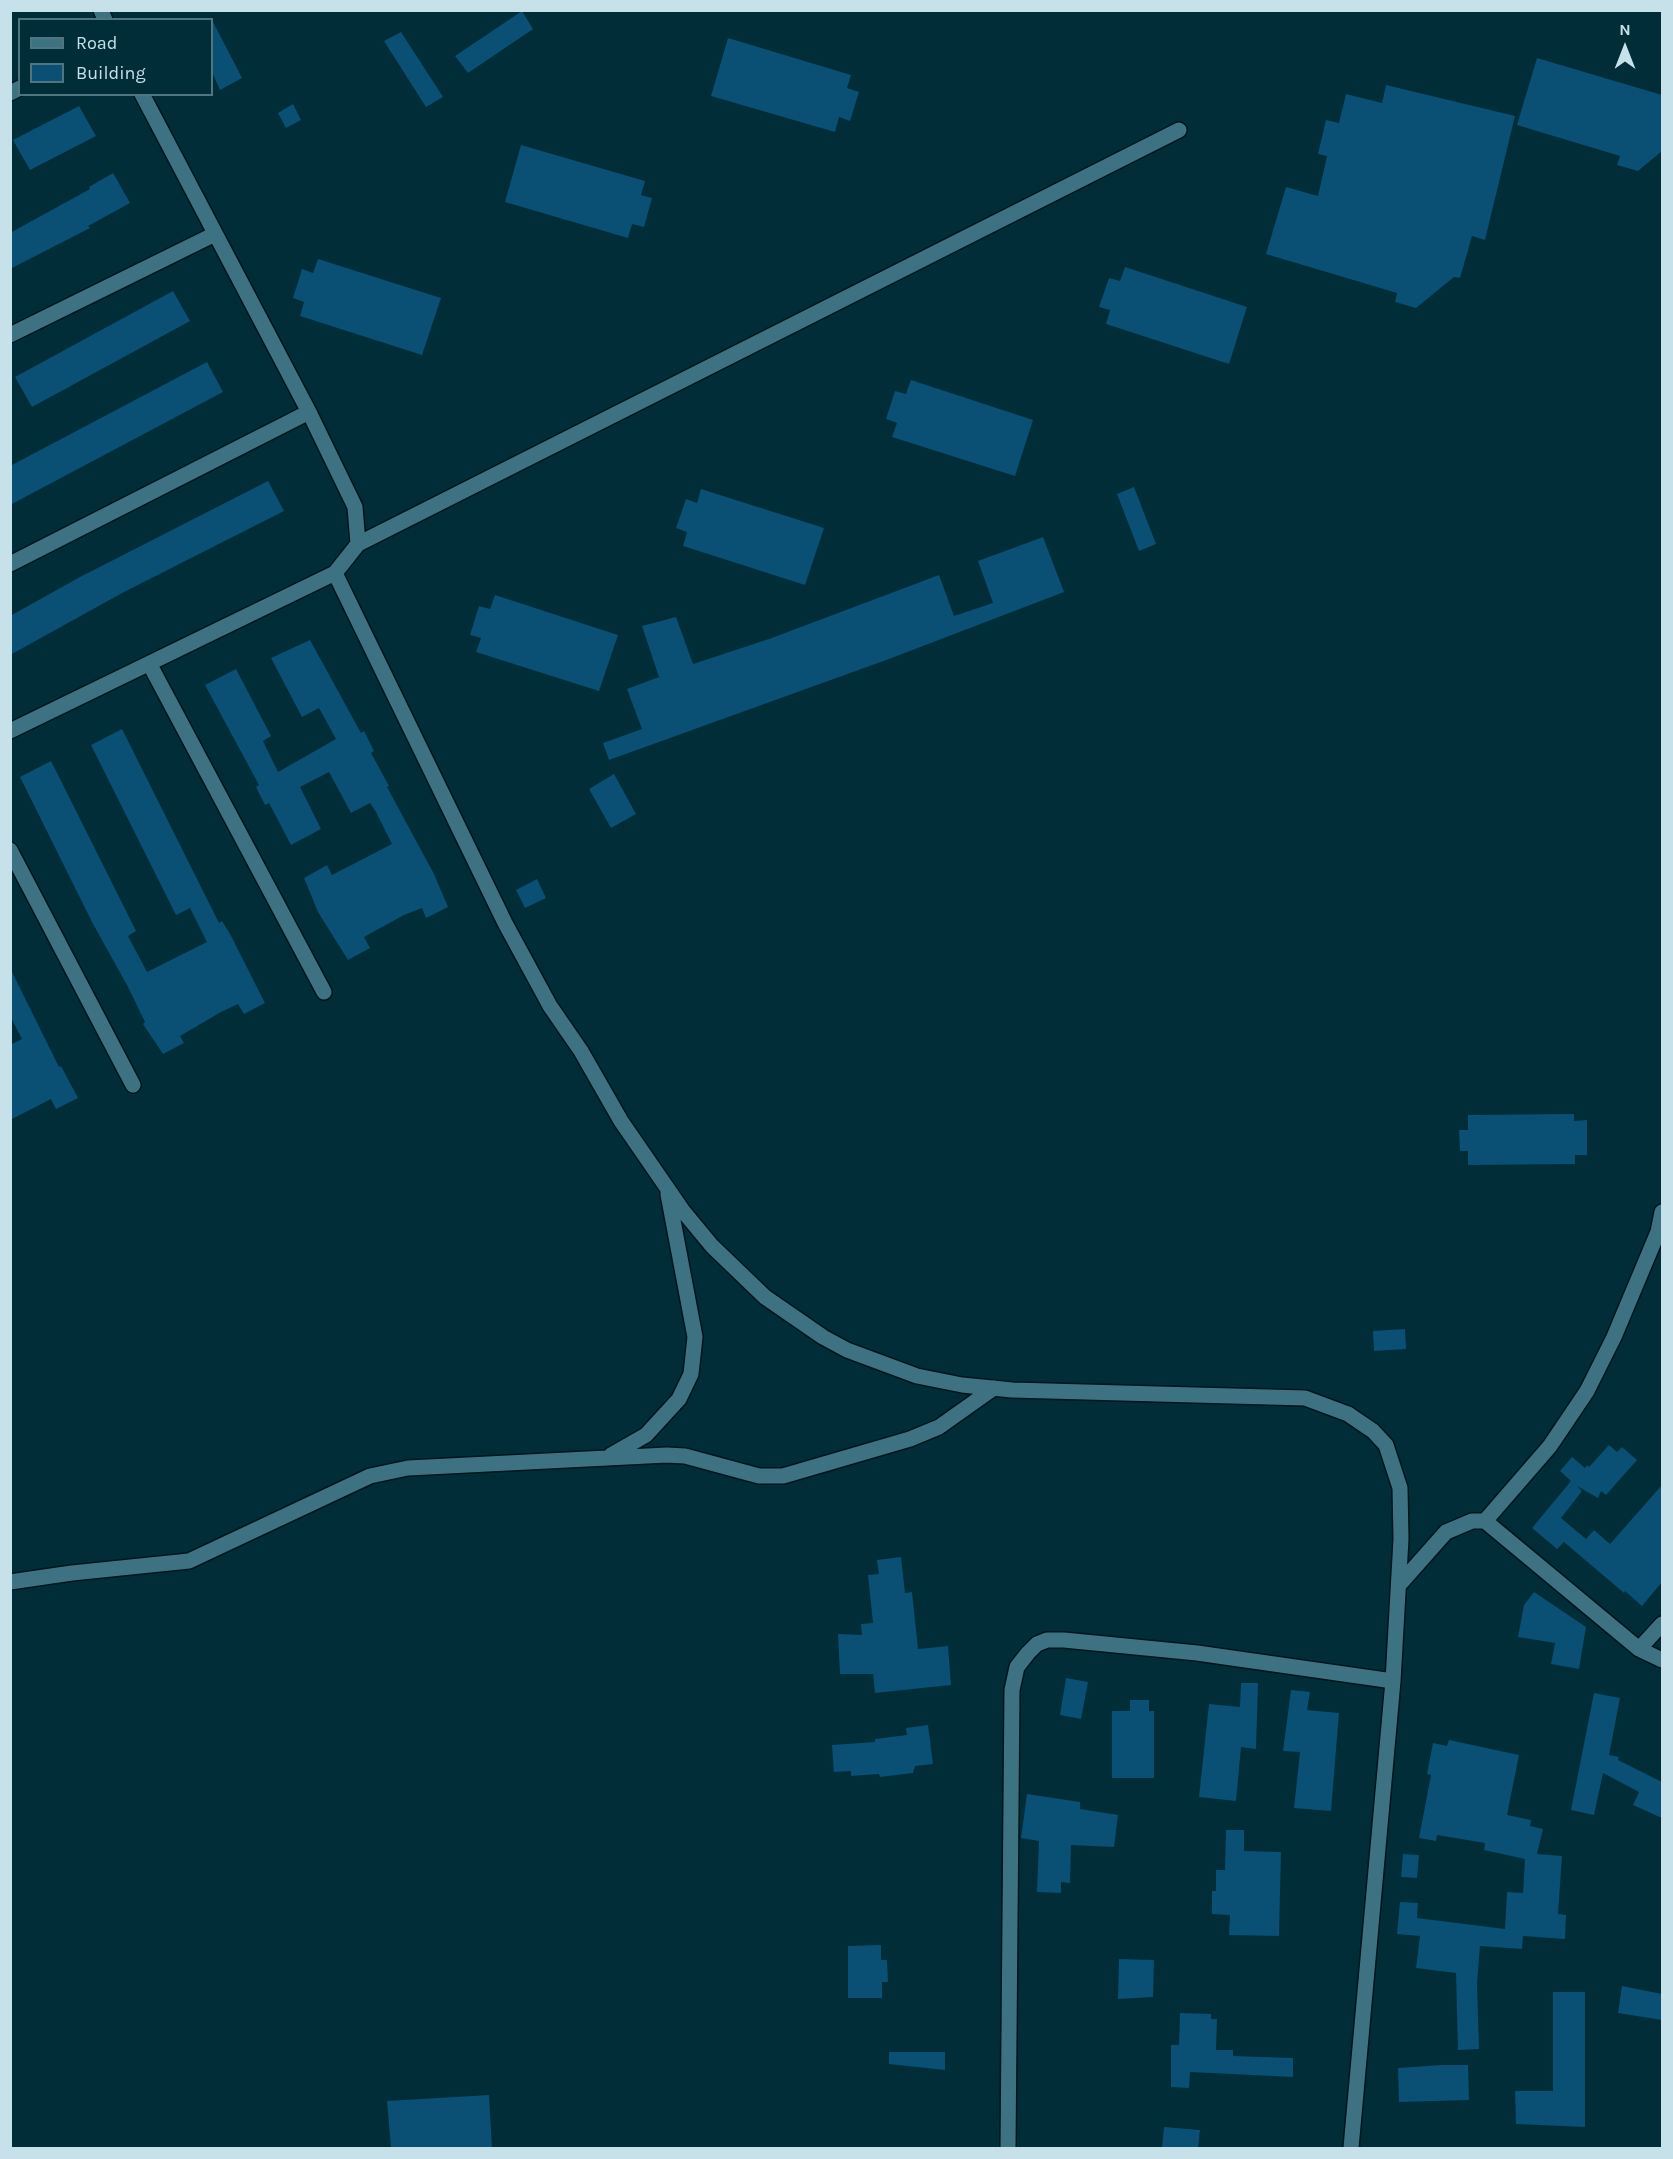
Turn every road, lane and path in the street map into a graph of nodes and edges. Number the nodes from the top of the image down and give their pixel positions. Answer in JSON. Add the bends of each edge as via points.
{"nodes":[{"id":1,"x":143,"y":96,"type":"edge"},
{"id":2,"x":1179,"y":130,"type":"dead end"},
{"id":3,"x":213,"y":234,"type":"junction"},
{"id":4,"x":10,"y":335,"type":"edge"},
{"id":5,"x":309,"y":412,"type":"junction"},
{"id":6,"x":358,"y":544,"type":"junction"},
{"id":7,"x":10,"y":564,"type":"edge"},
{"id":8,"x":335,"y":573,"type":"junction"},
{"id":9,"x":150,"y":665,"type":"junction"},
{"id":10,"x":10,"y":731,"type":"edge"},
{"id":11,"x":10,"y":850,"type":"edge"},
{"id":12,"x":324,"y":992,"type":"dead end"},
{"id":13,"x":133,"y":1084,"type":"dead end"},
{"id":14,"x":667,"y":1189,"type":"junction"},
{"id":15,"x":1662,"y":1212,"type":"edge"},
{"id":16,"x":994,"y":1388,"type":"junction"},
{"id":17,"x":606,"y":1458,"type":"junction"},
{"id":18,"x":1485,"y":1521,"type":"junction"},
{"id":19,"x":10,"y":1582,"type":"edge"},
{"id":20,"x":1399,"y":1585,"type":"junction"},
{"id":21,"x":1662,"y":1624,"type":"edge"},
{"id":22,"x":1639,"y":1649,"type":"junction"},
{"id":23,"x":1662,"y":1660,"type":"edge"},
{"id":24,"x":1393,"y":1681,"type":"junction"},
{"id":25,"x":1008,"y":2148,"type":"edge"},
{"id":26,"x":1351,"y":2148,"type":"edge"}],
"edges":[{"from":1,"to":3,"type":"street"},
{"from":2,"to":6,"type":"street"},
{"from":3,"to":4,"type":"street"},
{"from":3,"to":5,"type":"street"},
{"from":5,"to":6,"type":"street","via":[[355,507]]},
{"from":5,"to":7,"type":"street"},
{"from":6,"to":8,"type":"street"},
{"from":8,"to":9,"type":"street"},
{"from":8,"to":14,"type":"street","via":[[505,923],[550,1006]]},
{"from":9,"to":10,"type":"street"},
{"from":9,"to":12,"type":"street"},
{"from":11,"to":13,"type":"street"},
{"from":14,"to":16,"type":"street","via":[[712,1246],[751,1284],[823,1338],[917,1376]]},
{"from":14,"to":17,"type":"street","via":[[695,1337],[691,1374],[679,1399],[646,1435]]},
{"from":15,"to":18,"type":"street","via":[[1658,1232],[1619,1326],[1587,1391],[1550,1446]]},
{"from":16,"to":17,"type":"street","via":[[930,1431],[783,1476],[759,1476],[685,1456]]},
{"from":16,"to":20,"type":"street","via":[[1275,1395],[1305,1398],[1348,1414],[1386,1445],[1394,1464],[1400,1488]]},
{"from":17,"to":19,"type":"street","via":[[387,1472],[189,1561]]},
{"from":18,"to":20,"type":"street","via":[[1472,1521],[1446,1532]]},
{"from":18,"to":22,"type":"street"},
{"from":20,"to":24,"type":"street"},
{"from":21,"to":22,"type":"street"},
{"from":22,"to":23,"type":"street"},
{"from":24,"to":25,"type":"street","via":[[1197,1653],[1064,1640],[1047,1640],[1028,1653],[1017,1667],[1012,1690]]},
{"from":24,"to":26,"type":"street"}]}
